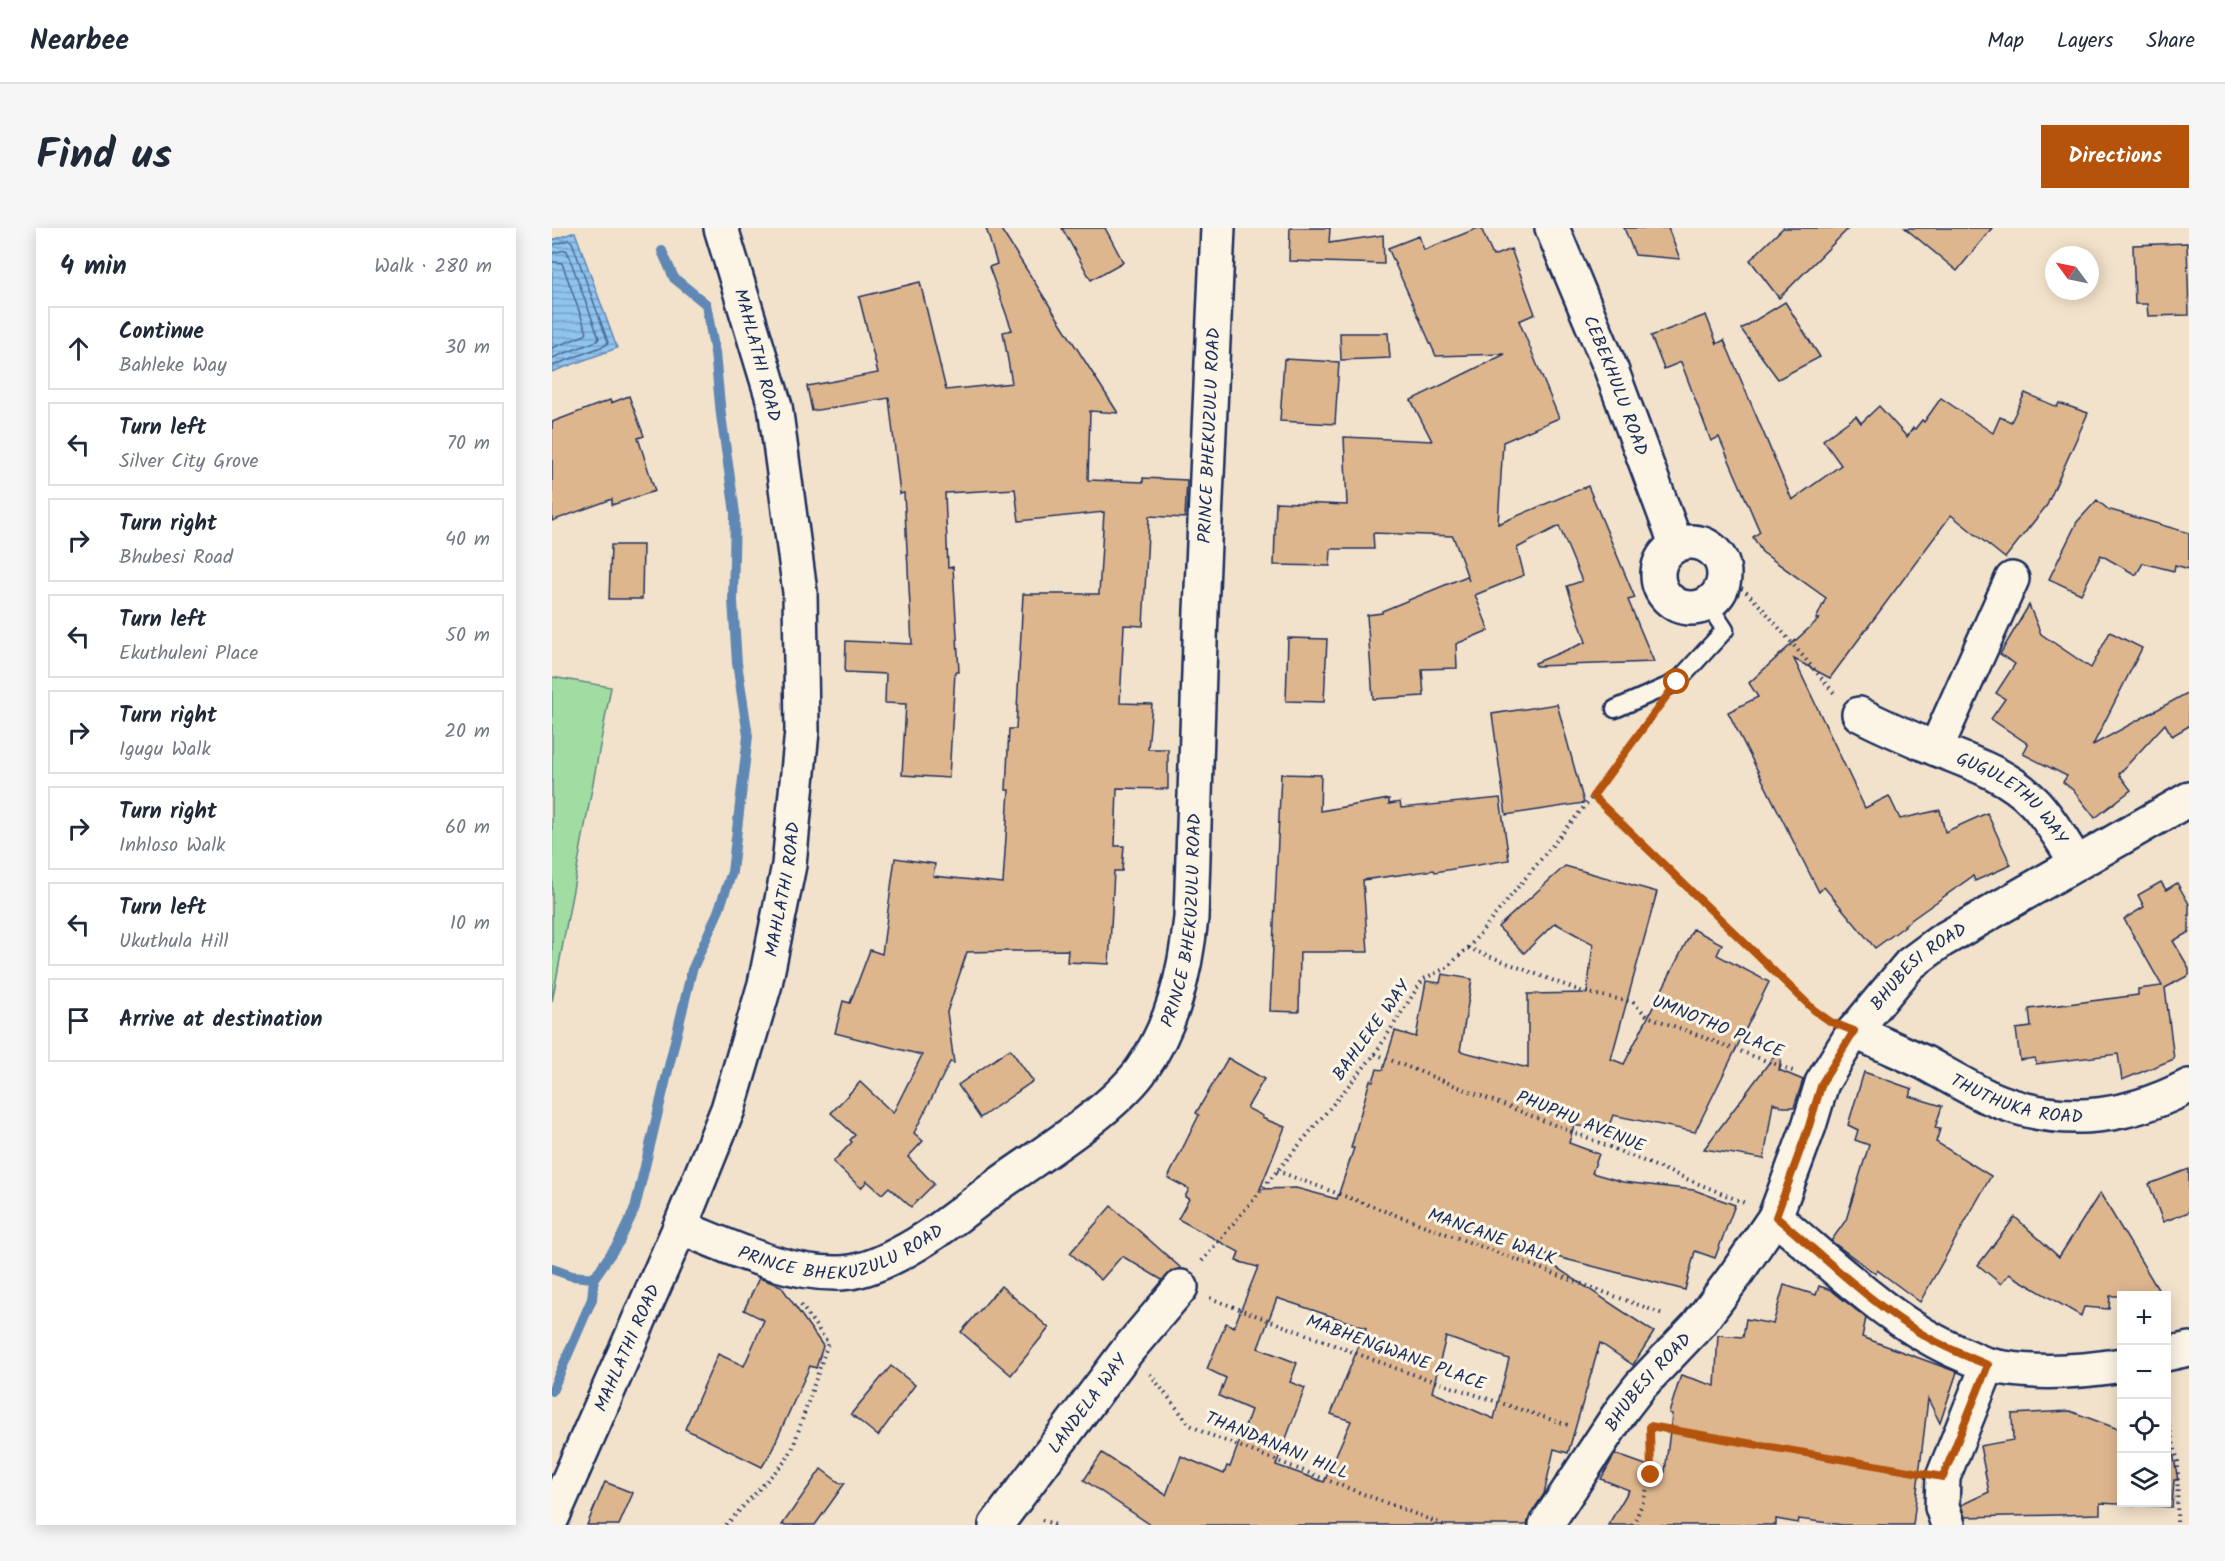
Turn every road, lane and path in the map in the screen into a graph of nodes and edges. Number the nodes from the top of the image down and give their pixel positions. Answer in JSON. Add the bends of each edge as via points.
{"nodes":[{"id":1,"x":721,"y":228,"type":"edge"},
{"id":2,"x":1218,"y":228,"type":"edge"},
{"id":3,"x":1552,"y":228,"type":"edge"},
{"id":4,"x":1677,"y":544,"type":"junction"},
{"id":5,"x":2012,"y":579,"type":"dead end"},
{"id":6,"x":1716,"y":592,"type":"junction"},
{"id":7,"x":1677,"y":682,"type":"junction"},
{"id":8,"x":1615,"y":709,"type":"dead end"},
{"id":9,"x":1859,"y":714,"type":"joint"},
{"id":10,"x":1936,"y":748,"type":"junction"},
{"id":11,"x":1593,"y":796,"type":"junction"},
{"id":12,"x":2189,"y":799,"type":"edge"},
{"id":13,"x":2076,"y":862,"type":"junction"},
{"id":14,"x":1468,"y":948,"type":"junction"},
{"id":15,"x":1854,"y":1031,"type":"junction"},
{"id":16,"x":1375,"y":1054,"type":"junction"},
{"id":17,"x":1822,"y":1083,"type":"junction"},
{"id":18,"x":2189,"y":1086,"type":"edge"},
{"id":19,"x":1277,"y":1172,"type":"junction"},
{"id":20,"x":1776,"y":1217,"type":"junction"},
{"id":21,"x":680,"y":1227,"type":"junction"},
{"id":22,"x":772,"y":1262,"type":"junction"},
{"id":23,"x":1181,"y":1287,"type":"junction"},
{"id":24,"x":1698,"y":1325,"type":"junction"},
{"id":25,"x":2189,"y":1349,"type":"edge"},
{"id":26,"x":1127,"y":1351,"type":"junction"},
{"id":27,"x":2171,"y":1353,"type":"edge"},
{"id":28,"x":1988,"y":1365,"type":"junction"},
{"id":29,"x":2117,"y":1365,"type":"edge"},
{"id":30,"x":2171,"y":1434,"type":"edge"},
{"id":31,"x":1604,"y":1436,"type":"junction"},
{"id":32,"x":1943,"y":1477,"type":"junction"},
{"id":33,"x":552,"y":1518,"type":"edge"},
{"id":34,"x":726,"y":1525,"type":"edge"},
{"id":35,"x":996,"y":1525,"type":"edge"},
{"id":36,"x":1444,"y":1525,"type":"edge"},
{"id":37,"x":1546,"y":1525,"type":"edge"},
{"id":38,"x":1633,"y":1525,"type":"edge"},
{"id":39,"x":1948,"y":1525,"type":"edge"},
{"id":40,"x":2177,"y":1525,"type":"edge"}],
"edges":[{"from":1,"to":21,"type":"street","name":"MAHLATHI ROAD","via":[[775,406],[800,592],[802,731],[789,865],[765,984],[728,1109]]},
{"from":2,"to":22,"type":"street","name":"PRINCE BHEKUZULU ROAD","via":[[1191,918],[1186,962],[1161,1040],[1121,1093],[1091,1118],[899,1254],[869,1268],[842,1273]]},
{"from":3,"to":4,"type":"street","name":"CEBEKHULU ROAD"},
{"from":4,"to":6,"type":"street","via":[[1706,544],[1717,553],[1724,566]]},
{"from":4,"to":6,"type":"street","via":[[1658,567],[1658,583],[1666,597],[1678,606],[1693,608]]},
{"from":5,"to":10,"type":"street","name":"GUGULETHU WAY"},
{"from":6,"to":7,"type":"lane","via":[[1725,630]]},
{"from":6,"to":9,"type":"path","via":[[1743,589],[1837,697]]},
{"from":7,"to":8,"type":"lane"},
{"from":7,"to":11,"type":"path","name":"BAHLEKE WAY"},
{"from":9,"to":10,"type":"street","name":"GUGULETHU WAY"},
{"from":10,"to":13,"type":"street","name":"GUGULETHU WAY","via":[[1985,768],[2033,801]]},
{"from":11,"to":14,"type":"path","name":"BAHLEKE WAY"},
{"from":11,"to":15,"type":"path","via":[[1814,1010]]},
{"from":12,"to":13,"type":"street","name":"BHUBESI ROAD"},
{"from":13,"to":15,"type":"street","name":"BHUBESI ROAD","via":[[1941,941],[1910,964]]},
{"from":14,"to":16,"type":"path","name":"BAHLEKE WAY","via":[[1446,968],[1424,979]]},
{"from":14,"to":17,"type":"path","name":"UMNOTHO PLACE","via":[[1583,992],[1633,1002],[1647,1016]]},
{"from":15,"to":17,"type":"street","name":"BHUBESI ROAD"},
{"from":15,"to":18,"type":"street","name":"THUTHUKA ROAD","via":[[1985,1095],[2042,1114],[2068,1118],[2101,1115],[2127,1110]]},
{"from":16,"to":19,"type":"path","name":"BAHLEKE WAY"},
{"from":16,"to":20,"type":"path","name":"PHUPHU AVENUE"},
{"from":17,"to":20,"type":"street","name":"BHUBESI ROAD"},
{"from":19,"to":23,"type":"path","name":"BAHLEKE WAY"},
{"from":19,"to":24,"type":"path","name":"MANCANE WALK"},
{"from":20,"to":24,"type":"street","name":"BHUBESI ROAD"},
{"from":20,"to":28,"type":"street","via":[[1893,1314],[1922,1334]]},
{"from":21,"to":22,"type":"street","name":"PRINCE BHEKUZULU ROAD"},
{"from":21,"to":33,"type":"street","name":"MAHLATHI ROAD"},
{"from":22,"to":34,"type":"path","via":[[828,1343],[792,1450]]},
{"from":23,"to":26,"type":"street","name":"LANDELA WAY"},
{"from":23,"to":31,"type":"path","name":"MABHENGWANE PLACE","via":[[1403,1371]]},
{"from":24,"to":31,"type":"street","name":"BHUBESI ROAD","via":[[1640,1386]]},
{"from":25,"to":27,"type":"street"},
{"from":26,"to":35,"type":"street","name":"LANDELA WAY"},
{"from":26,"to":36,"type":"path","name":"THANDANANI HILL","via":[[1190,1425]]},
{"from":28,"to":29,"type":"street","via":[[2049,1372]]},
{"from":28,"to":32,"type":"street"},
{"from":30,"to":40,"type":"path","via":[[2178,1462]]},
{"from":31,"to":37,"type":"street","name":"BHUBESI ROAD"},
{"from":32,"to":38,"type":"path","via":[[1650,1426],[1651,1475]]},
{"from":32,"to":39,"type":"street","via":[[1942,1507]]}]}
